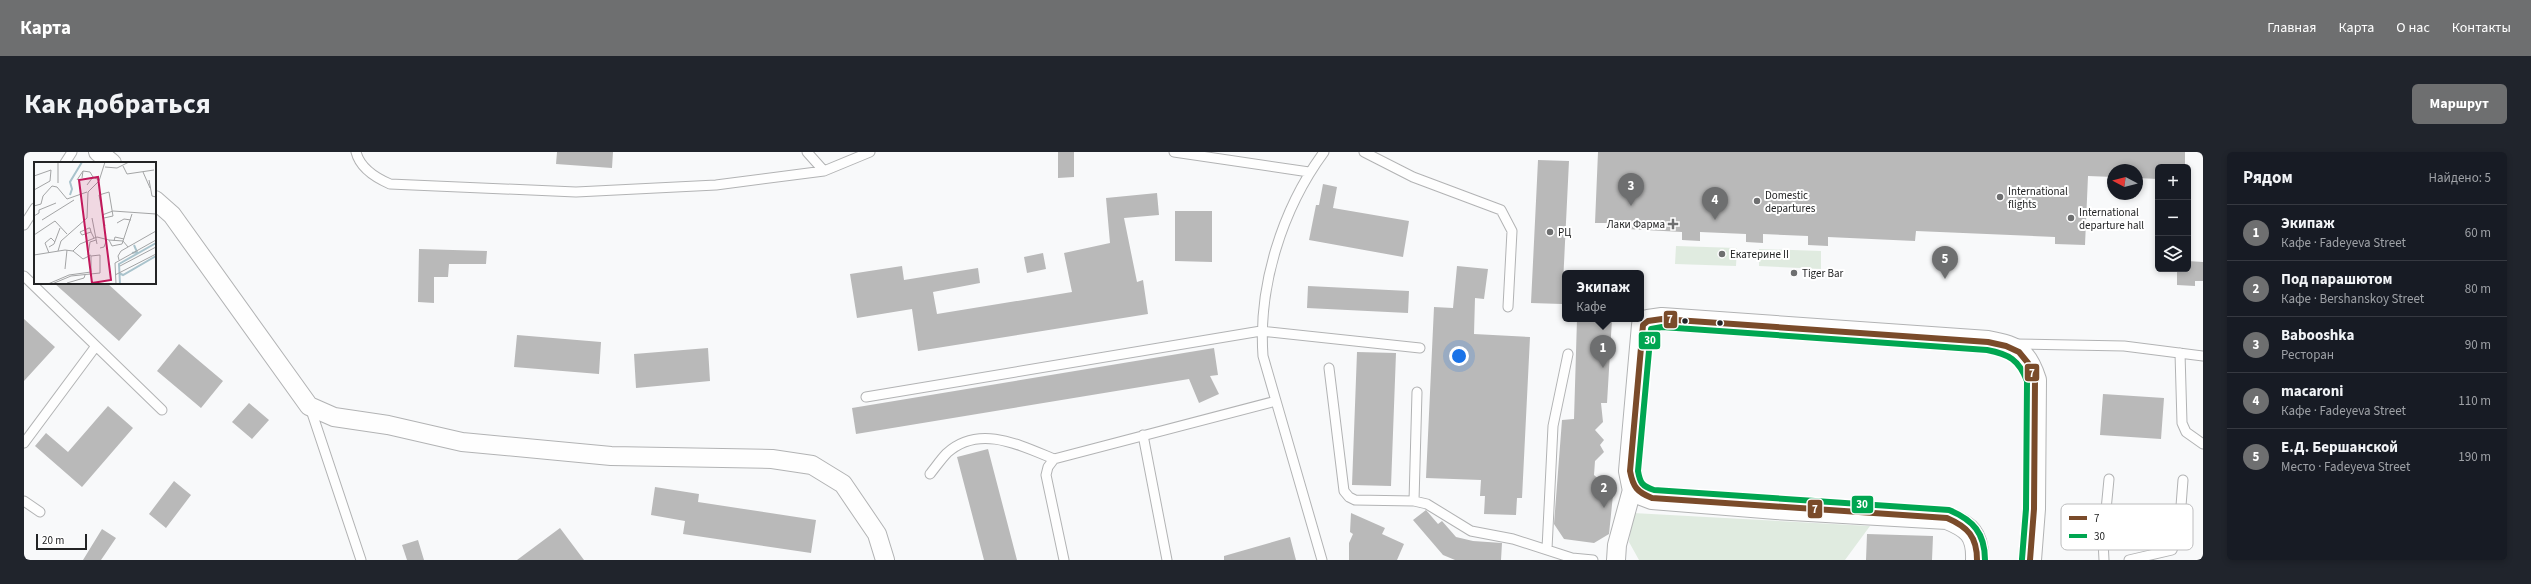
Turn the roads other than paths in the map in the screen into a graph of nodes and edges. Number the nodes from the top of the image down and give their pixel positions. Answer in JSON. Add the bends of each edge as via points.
{"nodes":[{"id":1,"x":72,"y":152,"type":"edge"},
{"id":2,"x":98,"y":152,"type":"edge"},
{"id":3,"x":356,"y":152,"type":"edge"},
{"id":4,"x":807,"y":152,"type":"edge"},
{"id":5,"x":870,"y":152,"type":"edge"},
{"id":6,"x":1174,"y":152,"type":"edge"},
{"id":7,"x":1324,"y":152,"type":"edge"},
{"id":8,"x":1364,"y":152,"type":"edge"},
{"id":9,"x":65,"y":162,"type":"edge"},
{"id":10,"x":111,"y":162,"type":"edge"},
{"id":11,"x":824,"y":171,"type":"junction"},
{"id":12,"x":1309,"y":172,"type":"junction"},
{"id":13,"x":156,"y":201,"type":"edge"},
{"id":14,"x":34,"y":210,"type":"edge"},
{"id":15,"x":24,"y":225,"type":"edge"},
{"id":16,"x":24,"y":276,"type":"edge"},
{"id":17,"x":1508,"y":307,"type":"dead end"},
{"id":18,"x":1261,"y":331,"type":"junction"},
{"id":19,"x":1999,"y":344,"type":"junction"},
{"id":20,"x":96,"y":346,"type":"junction"},
{"id":21,"x":1420,"y":348,"type":"dead end"},
{"id":22,"x":2180,"y":353,"type":"junction"},
{"id":23,"x":1568,"y":354,"type":"dead end"},
{"id":24,"x":2203,"y":356,"type":"edge"},
{"id":25,"x":1329,"y":368,"type":"dead end"},
{"id":26,"x":1417,"y":392,"type":"dead end"},
{"id":27,"x":866,"y":397,"type":"dead end"},
{"id":28,"x":1276,"y":401,"type":"junction"},
{"id":29,"x":309,"y":406,"type":"junction"},
{"id":30,"x":162,"y":410,"type":"dead end"},
{"id":31,"x":1143,"y":435,"type":"junction"},
{"id":32,"x":24,"y":443,"type":"edge"},
{"id":33,"x":2203,"y":444,"type":"edge"},
{"id":34,"x":1054,"y":459,"type":"junction"},
{"id":35,"x":930,"y":474,"type":"dead end"},
{"id":36,"x":2109,"y":479,"type":"dead end"},
{"id":37,"x":2183,"y":480,"type":"dead end"},
{"id":38,"x":1633,"y":486,"type":"junction"},
{"id":39,"x":24,"y":501,"type":"edge"},
{"id":40,"x":1414,"y":501,"type":"junction"},
{"id":41,"x":2107,"y":504,"type":"edge"},
{"id":42,"x":2181,"y":504,"type":"edge"},
{"id":43,"x":40,"y":512,"type":"dead end"},
{"id":44,"x":1547,"y":550,"type":"junction"},
{"id":45,"x":2103,"y":550,"type":"edge"},
{"id":46,"x":2172,"y":550,"type":"edge"},
{"id":47,"x":361,"y":560,"type":"edge"},
{"id":48,"x":885,"y":560,"type":"edge"},
{"id":49,"x":1064,"y":560,"type":"edge"},
{"id":50,"x":1167,"y":560,"type":"edge"},
{"id":51,"x":1322,"y":560,"type":"edge"},
{"id":52,"x":1593,"y":560,"type":"edge"},
{"id":53,"x":1616,"y":560,"type":"edge"},
{"id":54,"x":1977,"y":560,"type":"edge"},
{"id":55,"x":2030,"y":560,"type":"edge"},
{"id":56,"x":2104,"y":560,"type":"edge"},
{"id":57,"x":2129,"y":560,"type":"edge"}],
"edges":[{"from":1,"to":9,"type":"lane"},
{"from":2,"to":10,"type":"street"},
{"from":3,"to":11,"type":"lane","via":[[365,168],[377,179],[409,187],[576,192],[716,185]]},
{"from":4,"to":11,"type":"lane"},
{"from":5,"to":11,"type":"lane"},
{"from":6,"to":12,"type":"lane"},
{"from":7,"to":12,"type":"lane"},
{"from":8,"to":17,"type":"lane","via":[[1413,177],[1501,210],[1512,231]]},
{"from":12,"to":18,"type":"lane","via":[[1280,237],[1267,288]]},
{"from":13,"to":29,"type":"street","via":[[172,215]]},
{"from":14,"to":15,"type":"lane"},
{"from":16,"to":20,"type":"lane"},
{"from":18,"to":21,"type":"lane"},
{"from":18,"to":27,"type":"lane"},
{"from":18,"to":28,"type":"lane","via":[[1263,356]]},
{"from":19,"to":22,"type":"lane","via":[[2124,346]]},
{"from":19,"to":38,"type":"main road","via":[[1779,326],[1662,319],[1648,321],[1642,332],[1630,455]]},
{"from":19,"to":55,"type":"main road","via":[[2017,350],[2029,360],[2035,380],[2034,509]]},
{"from":20,"to":30,"type":"lane"},
{"from":20,"to":32,"type":"lane"},
{"from":22,"to":24,"type":"lane"},
{"from":22,"to":33,"type":"lane","via":[[2182,423],[2186,432]]},
{"from":23,"to":44,"type":"lane","via":[[1552,426]]},
{"from":25,"to":40,"type":"lane","via":[[1344,491],[1349,498],[1355,500]]},
{"from":26,"to":40,"type":"lane"},
{"from":28,"to":31,"type":"lane"},
{"from":28,"to":51,"type":"lane"},
{"from":29,"to":47,"type":"lane"},
{"from":29,"to":48,"type":"street","via":[[334,416],[462,442],[611,456],[772,459],[812,465],[843,484],[877,534]]},
{"from":31,"to":34,"type":"lane"},
{"from":31,"to":50,"type":"lane"},
{"from":34,"to":35,"type":"lane","via":[[1007,441],[980,438],[963,443],[947,453]]},
{"from":34,"to":49,"type":"lane","via":[[1046,475]]},
{"from":36,"to":41,"type":"lane"},
{"from":37,"to":42,"type":"lane"},
{"from":38,"to":53,"type":"street","via":[[1617,545]]},
{"from":38,"to":54,"type":"main road","via":[[1639,493],[1652,498],[1947,518],[1970,530],[1975,540]]},
{"from":39,"to":43,"type":"lane"},
{"from":40,"to":44,"type":"lane","via":[[1427,504],[1471,531],[1513,539]]},
{"from":44,"to":52,"type":"lane","via":[[1572,558]]},
{"from":45,"to":56,"type":"lane"},
{"from":46,"to":57,"type":"lane"}]}
